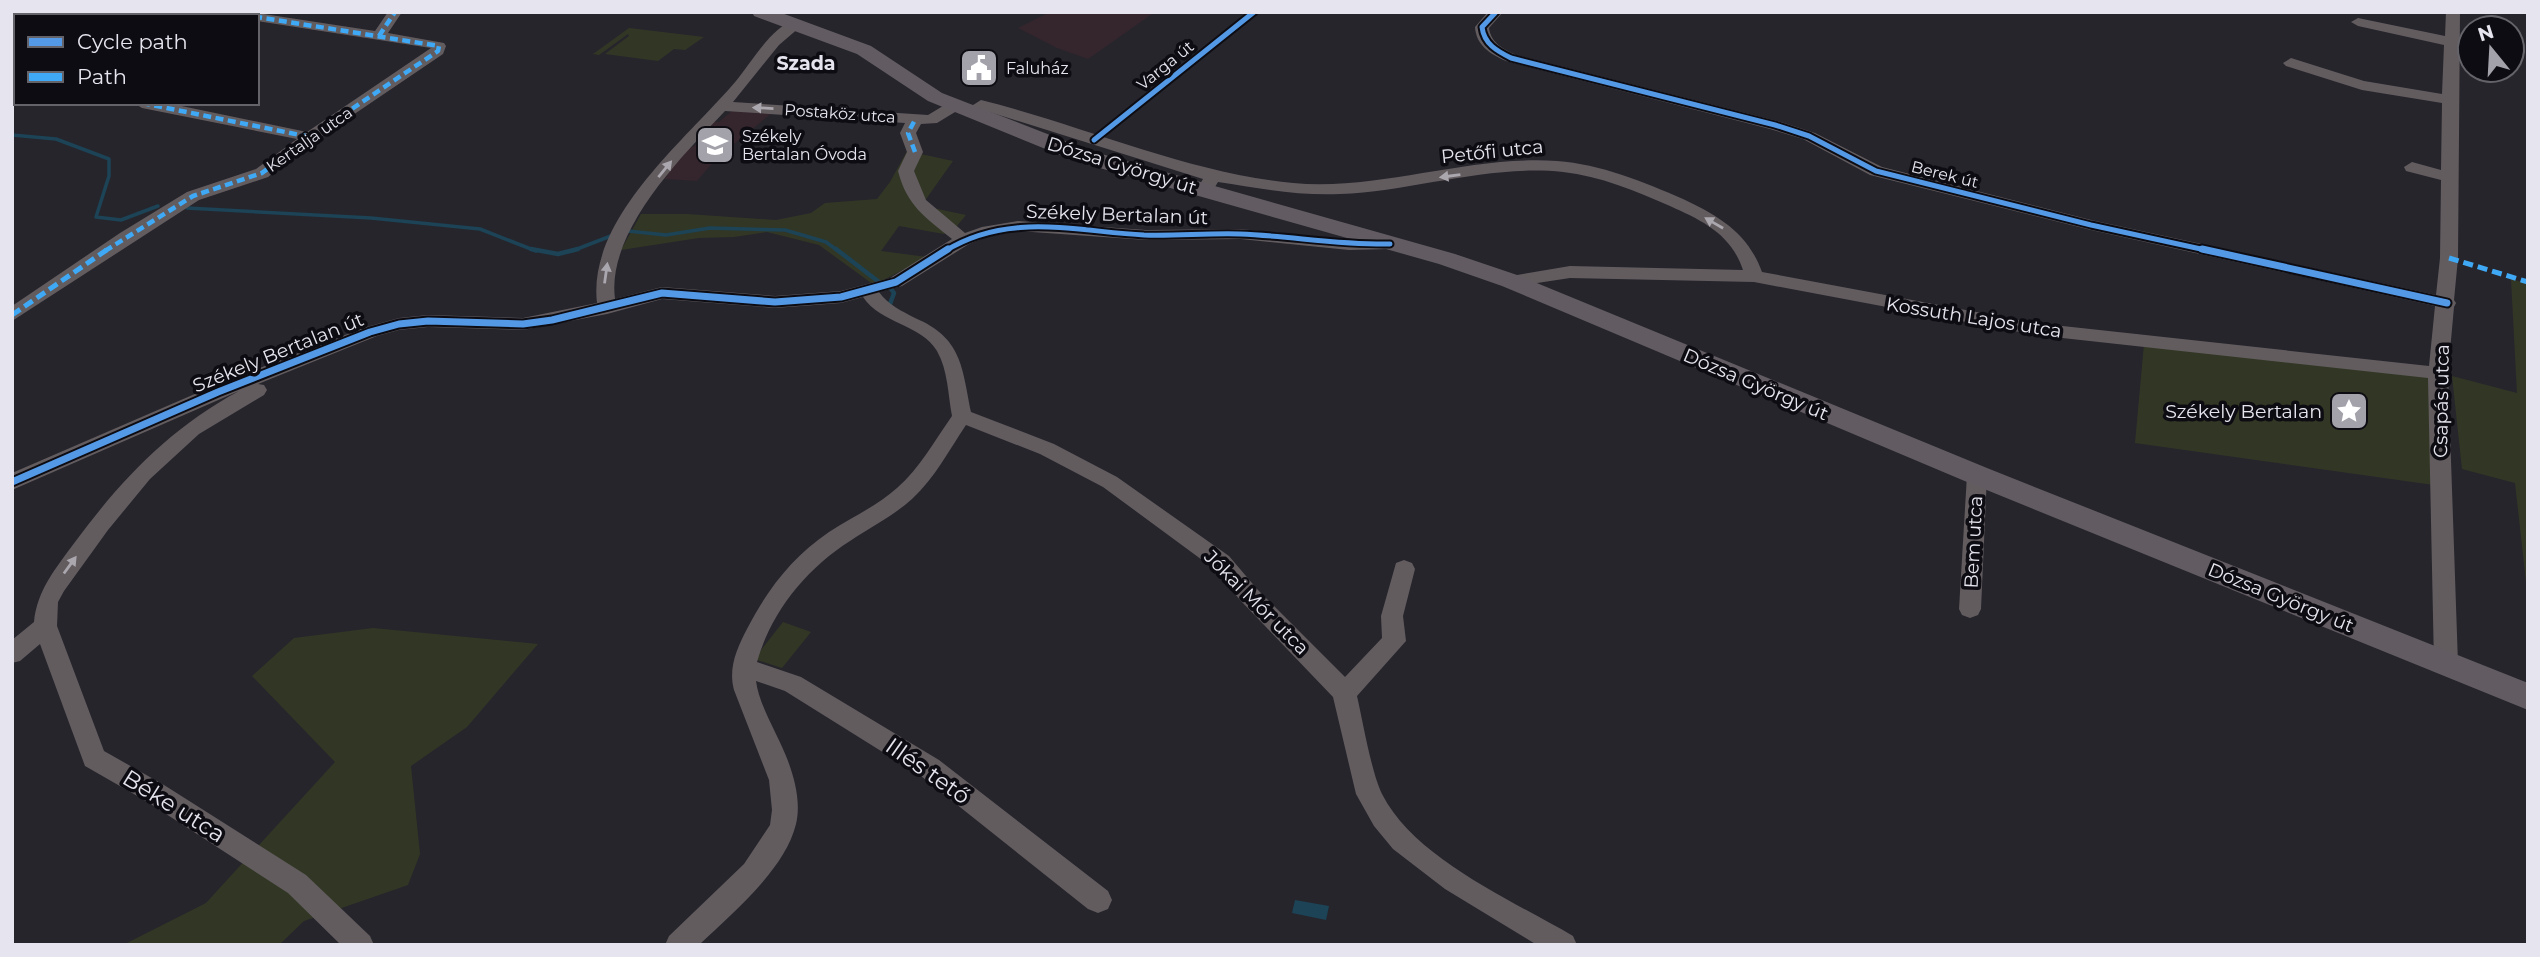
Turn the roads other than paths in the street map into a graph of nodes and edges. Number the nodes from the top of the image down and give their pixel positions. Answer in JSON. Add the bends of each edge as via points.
{"nodes":[{"id":1,"x":395,"y":12,"type":"edge"},
{"id":2,"x":1496,"y":12,"type":"edge"},
{"id":3,"x":2453,"y":12,"type":"edge"},
{"id":4,"x":259,"y":17,"type":"edge"},
{"id":5,"x":780,"y":17,"type":"edge"},
{"id":6,"x":2358,"y":22,"type":"dead end"},
{"id":7,"x":379,"y":36,"type":"junction"},
{"id":8,"x":2452,"y":42,"type":"junction"},
{"id":9,"x":2291,"y":63,"type":"dead end"},
{"id":10,"x":2450,"y":100,"type":"junction"},
{"id":11,"x":152,"y":105,"type":"edge"},
{"id":12,"x":722,"y":106,"type":"junction"},
{"id":13,"x":962,"y":109,"type":"junction"},
{"id":14,"x":911,"y":118,"type":"junction"},
{"id":15,"x":310,"y":137,"type":"junction"},
{"id":16,"x":2412,"y":167,"type":"dead end"},
{"id":17,"x":2449,"y":177,"type":"junction"},
{"id":18,"x":1209,"y":183,"type":"junction"},
{"id":19,"x":963,"y":240,"type":"junction"},
{"id":20,"x":1390,"y":244,"type":"junction"},
{"id":21,"x":1754,"y":276,"type":"junction"},
{"id":22,"x":1511,"y":281,"type":"junction"},
{"id":23,"x":869,"y":291,"type":"junction"},
{"id":24,"x":2446,"y":303,"type":"junction"},
{"id":25,"x":607,"y":308,"type":"junction"},
{"id":26,"x":12,"y":315,"type":"edge"},
{"id":27,"x":284,"y":367,"type":"junction"},
{"id":28,"x":2438,"y":373,"type":"junction"},
{"id":29,"x":962,"y":416,"type":"junction"},
{"id":30,"x":1977,"y":475,"type":"junction"},
{"id":31,"x":12,"y":482,"type":"edge"},
{"id":32,"x":1404,"y":569,"type":"dead end"},
{"id":33,"x":1970,"y":610,"type":"dead end"},
{"id":34,"x":45,"y":626,"type":"junction"},
{"id":35,"x":12,"y":654,"type":"edge"},
{"id":36,"x":2446,"y":664,"type":"junction"},
{"id":37,"x":744,"y":667,"type":"junction"},
{"id":38,"x":1344,"y":693,"type":"junction"},
{"id":39,"x":2528,"y":697,"type":"edge"},
{"id":40,"x":1098,"y":900,"type":"dead end"},
{"id":41,"x":360,"y":945,"type":"edge"},
{"id":42,"x":679,"y":945,"type":"edge"},
{"id":43,"x":1563,"y":945,"type":"edge"}],
"edges":[{"from":1,"to":7,"type":"street"},
{"from":2,"to":24,"type":"street","name":"Berek út","via":[[1482,27],[1483,36],[1511,58],[1775,125],[1809,136],[1876,171],[2091,225]]},
{"from":3,"to":8,"type":"street","name":"Csapás utca"},
{"from":4,"to":7,"type":"street","name":"Kertalja utca"},
{"from":5,"to":12,"type":"street","via":[[774,42]]},
{"from":5,"to":13,"type":"main road","name":"Dózsa György út","via":[[864,50],[935,97]]},
{"from":6,"to":8,"type":"street"},
{"from":7,"to":15,"type":"street","name":"Kertalja utca","via":[[439,47]]},
{"from":8,"to":10,"type":"street","name":"Csapás utca"},
{"from":9,"to":10,"type":"street","via":[[2361,85]]},
{"from":10,"to":17,"type":"street","name":"Csapás utca"},
{"from":11,"to":15,"type":"street"},
{"from":14,"to":12,"type":"street","name":"Postaköz utca","one_way":true},
{"from":25,"to":12,"type":"street","one_way":true,"via":[[605,273],[639,200]]},
{"from":13,"to":14,"type":"street","name":"Postaköz utca","via":[[934,120]]},
{"from":13,"to":18,"type":"main road","name":"Dózsa György út","via":[[1083,156]]},
{"from":14,"to":19,"type":"street","via":[[908,134],[914,153],[906,171],[916,199]]},
{"from":15,"to":26,"type":"street","name":"Kertalja utca","via":[[262,173],[177,205]]},
{"from":16,"to":17,"type":"street"},
{"from":17,"to":24,"type":"street","name":"Csapás utca"},
{"from":18,"to":20,"type":"main road","name":"Dózsa György út"},
{"from":21,"to":18,"type":"street","name":"Petőfi utca","one_way":true,"via":[[1744,249],[1728,231],[1638,186],[1578,169],[1512,167],[1341,189]]},
{"from":19,"to":20,"type":"street","name":"Székely Bertalan út","via":[[1018,226]]},
{"from":19,"to":23,"type":"street","name":"Székely Bertalan út","via":[[903,278]]},
{"from":20,"to":22,"type":"main road","name":"Dózsa György út"},
{"from":21,"to":22,"type":"street","name":"Kossuth Lajos utca","via":[[1570,272]]},
{"from":21,"to":28,"type":"street","name":"Kossuth Lajos utca","via":[[2035,329]]},
{"from":22,"to":30,"type":"main road","name":"Dózsa György út"},
{"from":23,"to":25,"type":"street","name":"Székely Bertalan út","via":[[799,302],[662,293]]},
{"from":23,"to":29,"type":"street","via":[[876,304],[942,343],[950,358]]},
{"from":24,"to":28,"type":"street","name":"Csapás utca"},
{"from":25,"to":27,"type":"street","name":"Székely Bertalan út","via":[[523,324],[399,324]]},
{"from":27,"to":31,"type":"street","name":"Székely Bertalan út","via":[[140,424]]},
{"from":34,"to":27,"type":"street","one_way":true,"via":[[47,602],[56,585],[142,471],[198,423],[271,383]]},
{"from":28,"to":36,"type":"street","name":"Csapás utca"},
{"from":29,"to":37,"type":"street","via":[[913,485],[833,540],[784,586],[758,629]]},
{"from":29,"to":38,"type":"street","name":"Jókai Mór utca","via":[[1047,449],[1110,482],[1196,542],[1221,562]]},
{"from":30,"to":33,"type":"street","name":"Bem utca"},
{"from":30,"to":36,"type":"main road","name":"Dózsa György út"},
{"from":32,"to":38,"type":"street","via":[[1392,616],[1394,640]]},
{"from":34,"to":35,"type":"street"},
{"from":34,"to":41,"type":"street","name":"Béke utca","via":[[94,758],[297,884]]},
{"from":36,"to":39,"type":"main road","name":"Dózsa György út"},
{"from":37,"to":40,"type":"street","name":"Illés tető","via":[[793,684],[930,768]]},
{"from":37,"to":42,"type":"street","via":[[744,684],[784,792],[783,825],[771,850]]},
{"from":38,"to":43,"type":"street","name":"Jókai Mór utca","via":[[1369,794],[1393,832],[1434,866]]}]}
